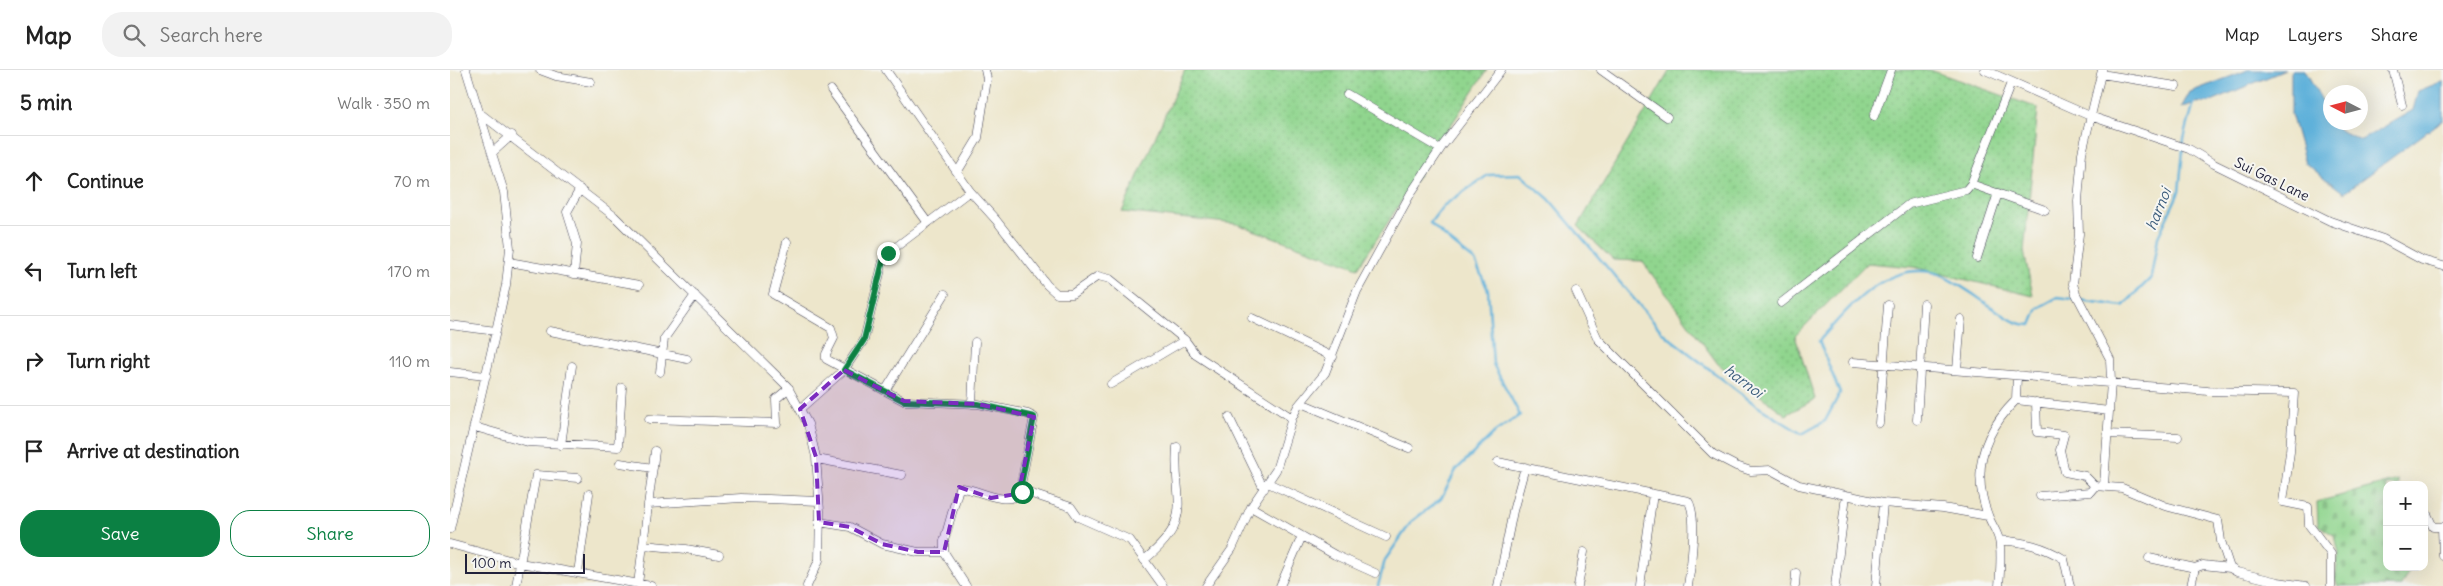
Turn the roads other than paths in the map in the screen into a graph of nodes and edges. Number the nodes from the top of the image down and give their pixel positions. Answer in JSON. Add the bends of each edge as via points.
{"nodes":[{"id":1,"x":466,"y":70,"type":"edge"},
{"id":2,"x":540,"y":70,"type":"edge"},
{"id":3,"x":886,"y":70,"type":"edge"},
{"id":4,"x":985,"y":70,"type":"edge"},
{"id":5,"x":1501,"y":70,"type":"edge"},
{"id":6,"x":1601,"y":70,"type":"edge"},
{"id":7,"x":1891,"y":70,"type":"edge"},
{"id":8,"x":1985,"y":70,"type":"edge"},
{"id":9,"x":2393,"y":70,"type":"edge"},
{"id":10,"x":2102,"y":72,"type":"edge"},
{"id":11,"x":556,"y":73,"type":"edge"},
{"id":12,"x":591,"y":82,"type":"dead end"},
{"id":13,"x":2011,"y":83,"type":"junction"},
{"id":14,"x":2176,"y":86,"type":"dead end"},
{"id":15,"x":831,"y":90,"type":"dead end"},
{"id":16,"x":1347,"y":94,"type":"dead end"},
{"id":17,"x":2402,"y":104,"type":"dead end"},
{"id":18,"x":481,"y":114,"type":"junction"},
{"id":19,"x":1874,"y":116,"type":"dead end"},
{"id":20,"x":2090,"y":116,"type":"junction"},
{"id":21,"x":1667,"y":117,"type":"dead end"},
{"id":22,"x":512,"y":136,"type":"junction"},
{"id":23,"x":1440,"y":150,"type":"junction"},
{"id":24,"x":493,"y":152,"type":"junction"},
{"id":25,"x":958,"y":171,"type":"junction"},
{"id":26,"x":1971,"y":184,"type":"junction"},
{"id":27,"x":580,"y":190,"type":"junction"},
{"id":28,"x":970,"y":191,"type":"junction"},
{"id":29,"x":1998,"y":193,"type":"junction"},
{"id":30,"x":2045,"y":210,"type":"dead end"},
{"id":31,"x":928,"y":223,"type":"junction"},
{"id":32,"x":787,"y":242,"type":"dead end"},
{"id":33,"x":1977,"y":258,"type":"dead end"},
{"id":34,"x":509,"y":262,"type":"junction"},
{"id":35,"x":2443,"y":266,"type":"edge"},
{"id":36,"x":574,"y":274,"type":"junction"},
{"id":37,"x":639,"y":285,"type":"dead end"},
{"id":38,"x":1576,"y":291,"type":"dead end"},
{"id":39,"x":945,"y":294,"type":"dead end"},
{"id":40,"x":695,"y":295,"type":"junction"},
{"id":41,"x":1781,"y":303,"type":"dead end"},
{"id":42,"x":1924,"y":304,"type":"dead end"},
{"id":43,"x":1888,"y":305,"type":"dead end"},
{"id":44,"x":1252,"y":318,"type":"dead end"},
{"id":45,"x":1961,"y":319,"type":"dead end"},
{"id":46,"x":450,"y":325,"type":"edge"},
{"id":47,"x":496,"y":331,"type":"junction"},
{"id":48,"x":550,"y":331,"type":"dead end"},
{"id":49,"x":1185,"y":340,"type":"junction"},
{"id":50,"x":975,"y":342,"type":"dead end"},
{"id":51,"x":662,"y":354,"type":"junction"},
{"id":52,"x":1333,"y":357,"type":"junction"},
{"id":53,"x":687,"y":359,"type":"dead end"},
{"id":54,"x":1853,"y":362,"type":"dead end"},
{"id":55,"x":1882,"y":364,"type":"junction"},
{"id":56,"x":572,"y":366,"type":"dead end"},
{"id":57,"x":1920,"y":367,"type":"junction"},
{"id":58,"x":844,"y":370,"type":"junction"},
{"id":59,"x":1957,"y":370,"type":"junction"},
{"id":60,"x":450,"y":372,"type":"edge"},
{"id":61,"x":660,"y":372,"type":"dead end"},
{"id":62,"x":2017,"y":375,"type":"junction"},
{"id":63,"x":486,"y":376,"type":"junction"},
{"id":64,"x":2111,"y":382,"type":"junction"},
{"id":65,"x":1111,"y":384,"type":"dead end"},
{"id":66,"x":622,"y":388,"type":"dead end"},
{"id":67,"x":789,"y":388,"type":"junction"},
{"id":68,"x":885,"y":391,"type":"junction"},
{"id":69,"x":2016,"y":400,"type":"junction"},
{"id":70,"x":2036,"y":402,"type":"junction"},
{"id":71,"x":1301,"y":403,"type":"junction"},
{"id":72,"x":972,"y":404,"type":"junction"},
{"id":73,"x":800,"y":409,"type":"junction"},
{"id":74,"x":2109,"y":411,"type":"junction"},
{"id":75,"x":1229,"y":417,"type":"dead end"},
{"id":76,"x":1292,"y":418,"type":"junction"},
{"id":77,"x":649,"y":420,"type":"dead end"},
{"id":78,"x":1918,"y":420,"type":"dead end"},
{"id":79,"x":1879,"y":423,"type":"dead end"},
{"id":80,"x":474,"y":427,"type":"junction"},
{"id":81,"x":2107,"y":434,"type":"junction"},
{"id":82,"x":2178,"y":437,"type":"dead end"},
{"id":83,"x":561,"y":444,"type":"junction"},
{"id":84,"x":1178,"y":446,"type":"dead end"},
{"id":85,"x":1409,"y":448,"type":"dead end"},
{"id":86,"x":655,"y":451,"type":"dead end"},
{"id":87,"x":816,"y":459,"type":"junction"},
{"id":88,"x":1498,"y":462,"type":"dead end"},
{"id":89,"x":620,"y":464,"type":"dead end"},
{"id":90,"x":1525,"y":467,"type":"junction"},
{"id":91,"x":652,"y":468,"type":"junction"},
{"id":92,"x":902,"y":475,"type":"dead end"},
{"id":93,"x":578,"y":478,"type":"dead end"},
{"id":94,"x":2104,"y":485,"type":"junction"},
{"id":95,"x":1266,"y":486,"type":"junction"},
{"id":96,"x":2095,"y":486,"type":"junction"},
{"id":97,"x":1023,"y":493,"type":"junction"},
{"id":98,"x":589,"y":494,"type":"dead end"},
{"id":99,"x":1653,"y":494,"type":"junction"},
{"id":100,"x":1846,"y":495,"type":"junction"},
{"id":101,"x":2040,"y":496,"type":"dead end"},
{"id":102,"x":819,"y":502,"type":"junction"},
{"id":103,"x":1884,"y":503,"type":"junction"},
{"id":104,"x":648,"y":504,"type":"junction"},
{"id":105,"x":1251,"y":507,"type":"junction"},
{"id":106,"x":1988,"y":516,"type":"junction"},
{"id":107,"x":2428,"y":516,"type":"edge"},
{"id":108,"x":819,"y":522,"type":"junction"},
{"id":109,"x":2442,"y":527,"type":"edge"},
{"id":110,"x":450,"y":529,"type":"edge"},
{"id":111,"x":1302,"y":536,"type":"junction"},
{"id":112,"x":1386,"y":537,"type":"dead end"},
{"id":113,"x":1999,"y":540,"type":"junction"},
{"id":114,"x":450,"y":544,"type":"edge"},
{"id":115,"x":643,"y":545,"type":"junction"},
{"id":116,"x":944,"y":552,"type":"junction"},
{"id":117,"x":1584,"y":552,"type":"dead end"},
{"id":118,"x":719,"y":556,"type":"dead end"},
{"id":119,"x":2443,"y":556,"type":"edge"},
{"id":120,"x":2149,"y":558,"type":"dead end"},
{"id":121,"x":1144,"y":560,"type":"junction"},
{"id":122,"x":520,"y":563,"type":"junction"},
{"id":123,"x":2195,"y":568,"type":"junction"},
{"id":124,"x":2230,"y":568,"type":"junction"},
{"id":125,"x":578,"y":573,"type":"junction"},
{"id":126,"x":1375,"y":573,"type":"dead end"},
{"id":127,"x":1796,"y":573,"type":"dead end"},
{"id":128,"x":638,"y":584,"type":"junction"},
{"id":129,"x":2279,"y":584,"type":"edge"},
{"id":130,"x":516,"y":586,"type":"edge"},
{"id":131,"x":650,"y":586,"type":"edge"},
{"id":132,"x":807,"y":586,"type":"edge"},
{"id":133,"x":966,"y":586,"type":"edge"},
{"id":134,"x":1163,"y":586,"type":"edge"},
{"id":135,"x":1206,"y":586,"type":"edge"},
{"id":136,"x":1280,"y":586,"type":"edge"},
{"id":137,"x":1498,"y":586,"type":"edge"},
{"id":138,"x":1578,"y":586,"type":"edge"},
{"id":139,"x":1640,"y":586,"type":"edge"},
{"id":140,"x":1688,"y":586,"type":"edge"},
{"id":141,"x":1795,"y":586,"type":"edge"},
{"id":142,"x":1835,"y":586,"type":"edge"},
{"id":143,"x":1876,"y":586,"type":"edge"},
{"id":144,"x":1999,"y":586,"type":"edge"},
{"id":145,"x":2070,"y":586,"type":"edge"},
{"id":146,"x":2191,"y":586,"type":"edge"},
{"id":147,"x":2306,"y":586,"type":"edge"},
{"id":148,"x":2331,"y":586,"type":"edge"}],
"edges":[{"from":1,"to":18,"type":"street"},
{"from":2,"to":11,"type":"street"},
{"from":3,"to":25,"type":"street"},
{"from":4,"to":25,"type":"street","via":[[987,79],[978,138]]},
{"from":5,"to":23,"type":"street"},
{"from":6,"to":21,"type":"street"},
{"from":7,"to":19,"type":"street"},
{"from":8,"to":13,"type":"street","name":"Sui Gas Lane"},
{"from":9,"to":17,"type":"street"},
{"from":10,"to":14,"type":"street"},
{"from":10,"to":20,"type":"street"},
{"from":11,"to":12,"type":"street"},
{"from":13,"to":20,"type":"street","name":"Sui Gas Lane"},
{"from":13,"to":26,"type":"street"},
{"from":15,"to":31,"type":"street"},
{"from":16,"to":23,"type":"street"},
{"from":18,"to":22,"type":"street"},
{"from":18,"to":24,"type":"street"},
{"from":20,"to":35,"type":"street","name":"Sui Gas Lane","via":[[2189,149],[2330,221],[2383,239],[2422,260]]},
{"from":20,"to":64,"type":"street","via":[[2082,153],[2073,284],[2110,359]]},
{"from":22,"to":24,"type":"street"},
{"from":22,"to":27,"type":"street"},
{"from":23,"to":52,"type":"street","via":[[1411,193],[1357,291]]},
{"from":24,"to":34,"type":"street","via":[[504,192]]},
{"from":25,"to":28,"type":"street"},
{"from":26,"to":29,"type":"street"},
{"from":26,"to":41,"type":"street","via":[[1966,190],[1909,204]]},
{"from":27,"to":36,"type":"street","via":[[567,212],[577,244]]},
{"from":27,"to":40,"type":"street","via":[[614,216]]},
{"from":28,"to":31,"type":"street"},
{"from":28,"to":49,"type":"street","via":[[1057,294],[1072,294],[1098,276],[1103,276]]},
{"from":29,"to":30,"type":"street"},
{"from":29,"to":33,"type":"street"},
{"from":31,"to":58,"type":"street","via":[[888,253],[883,261],[864,340]]},
{"from":32,"to":58,"type":"street","via":[[773,294],[831,328],[834,338],[826,359]]},
{"from":34,"to":36,"type":"street"},
{"from":34,"to":47,"type":"street"},
{"from":36,"to":37,"type":"street"},
{"from":38,"to":100,"type":"street","via":[[1598,339],[1713,454],[1751,471],[1771,470],[1799,485]]},
{"from":39,"to":68,"type":"street"},
{"from":40,"to":51,"type":"street","via":[[664,338]]},
{"from":40,"to":67,"type":"street"},
{"from":42,"to":57,"type":"street"},
{"from":43,"to":55,"type":"street"},
{"from":44,"to":52,"type":"street"},
{"from":45,"to":59,"type":"street"},
{"from":46,"to":47,"type":"street"},
{"from":47,"to":63,"type":"street"},
{"from":48,"to":51,"type":"street"},
{"from":49,"to":65,"type":"street"},
{"from":49,"to":76,"type":"street","via":[[1196,355]]},
{"from":50,"to":72,"type":"street"},
{"from":51,"to":53,"type":"street"},
{"from":51,"to":61,"type":"street"},
{"from":52,"to":71,"type":"street","via":[[1325,373]]},
{"from":54,"to":55,"type":"street"},
{"from":55,"to":57,"type":"street"},
{"from":55,"to":79,"type":"street"},
{"from":56,"to":83,"type":"street"},
{"from":57,"to":59,"type":"street"},
{"from":57,"to":78,"type":"street"},
{"from":58,"to":68,"type":"street"},
{"from":58,"to":73,"type":"street"},
{"from":59,"to":62,"type":"street"},
{"from":60,"to":63,"type":"street"},
{"from":62,"to":64,"type":"street"},
{"from":62,"to":69,"type":"street"},
{"from":63,"to":80,"type":"street"},
{"from":64,"to":74,"type":"street"},
{"from":64,"to":148,"type":"street","via":[[2208,391],[2294,392],[2283,502],[2308,507],[2309,525],[2331,554]]},
{"from":66,"to":83,"type":"street","via":[[618,447]]},
{"from":67,"to":73,"type":"street"},
{"from":67,"to":77,"type":"street","via":[[776,399],[777,422]]},
{"from":68,"to":72,"type":"street","via":[[904,401]]},
{"from":69,"to":70,"type":"street"},
{"from":69,"to":106,"type":"street","via":[[1999,416],[1988,434],[1980,463],[1981,494]]},
{"from":70,"to":74,"type":"street"},
{"from":70,"to":96,"type":"street","via":[[2037,432],[2064,435],[2060,450],[2065,472],[2084,476]]},
{"from":71,"to":76,"type":"street"},
{"from":71,"to":85,"type":"street"},
{"from":72,"to":97,"type":"street","via":[[1034,417],[1020,490]]},
{"from":73,"to":87,"type":"street","via":[[808,424]]},
{"from":74,"to":81,"type":"street"},
{"from":75,"to":95,"type":"street"},
{"from":76,"to":95,"type":"street","via":[[1276,470]]},
{"from":80,"to":83,"type":"street","via":[[528,442]]},
{"from":80,"to":110,"type":"street"},
{"from":81,"to":82,"type":"street"},
{"from":81,"to":94,"type":"street"},
{"from":84,"to":121,"type":"street","via":[[1180,507],[1174,528],[1164,544]]},
{"from":86,"to":91,"type":"street"},
{"from":87,"to":92,"type":"street"},
{"from":87,"to":102,"type":"street"},
{"from":88,"to":90,"type":"street"},
{"from":89,"to":91,"type":"street"},
{"from":90,"to":99,"type":"street"},
{"from":90,"to":137,"type":"street"},
{"from":91,"to":104,"type":"street"},
{"from":93,"to":122,"type":"street","via":[[536,475]]},
{"from":94,"to":96,"type":"street"},
{"from":94,"to":124,"type":"street","via":[[2218,520]]},
{"from":95,"to":105,"type":"street"},
{"from":95,"to":112,"type":"street"},
{"from":96,"to":101,"type":"street","via":[[2090,492]]},
{"from":97,"to":116,"type":"street","via":[[991,498],[959,488],[944,541]]},
{"from":97,"to":121,"type":"street","via":[[1071,508],[1078,517],[1130,540]]},
{"from":98,"to":125,"type":"street"},
{"from":99,"to":139,"type":"street"},
{"from":99,"to":140,"type":"street","via":[[1690,503],[1693,559]]},
{"from":100,"to":103,"type":"street"},
{"from":100,"to":142,"type":"street"},
{"from":102,"to":104,"type":"street","via":[[741,498]]},
{"from":102,"to":108,"type":"street"},
{"from":103,"to":106,"type":"street"},
{"from":103,"to":143,"type":"street"},
{"from":104,"to":115,"type":"street"},
{"from":105,"to":111,"type":"street"},
{"from":105,"to":135,"type":"street","via":[[1232,549]]},
{"from":106,"to":113,"type":"street"},
{"from":107,"to":109,"type":"street","via":[[2434,527]]},
{"from":108,"to":116,"type":"street","via":[[850,527],[882,544],[918,552]]},
{"from":108,"to":132,"type":"street","via":[[819,560]]},
{"from":109,"to":119,"type":"street"},
{"from":111,"to":126,"type":"street"},
{"from":111,"to":136,"type":"street"},
{"from":113,"to":144,"type":"street"},
{"from":113,"to":145,"type":"street","via":[[2028,543],[2064,559]]},
{"from":114,"to":122,"type":"street"},
{"from":115,"to":118,"type":"street"},
{"from":115,"to":128,"type":"street"},
{"from":116,"to":133,"type":"street"},
{"from":117,"to":138,"type":"street"},
{"from":120,"to":123,"type":"street"},
{"from":121,"to":134,"type":"street"},
{"from":122,"to":125,"type":"street"},
{"from":122,"to":130,"type":"street"},
{"from":123,"to":124,"type":"street","via":[[2203,565]]},
{"from":123,"to":146,"type":"street"},
{"from":124,"to":129,"type":"street"},
{"from":125,"to":128,"type":"street"},
{"from":127,"to":141,"type":"street"},
{"from":128,"to":131,"type":"street"},
{"from":129,"to":147,"type":"street"}]}
